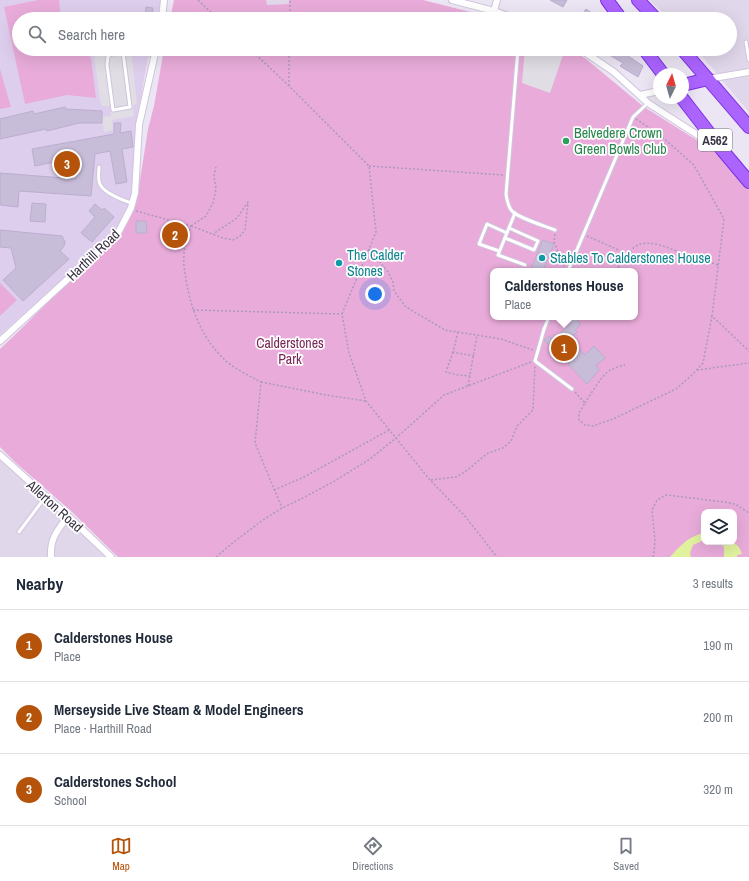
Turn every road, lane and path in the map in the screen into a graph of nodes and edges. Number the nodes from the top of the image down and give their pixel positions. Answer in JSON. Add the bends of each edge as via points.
{"nodes":[{"id":1,"x":164,"y":0,"type":"edge"},
{"id":2,"x":198,"y":0,"type":"edge"},
{"id":3,"x":452,"y":0,"type":"edge"},
{"id":4,"x":497,"y":0,"type":"edge"},
{"id":5,"x":607,"y":0,"type":"edge"},
{"id":6,"x":638,"y":0,"type":"edge"},
{"id":7,"x":290,"y":1,"type":"dead end"},
{"id":8,"x":494,"y":11,"type":"junction"},
{"id":9,"x":163,"y":12,"type":"edge"},
{"id":10,"x":211,"y":12,"type":"edge"},
{"id":11,"x":290,"y":12,"type":"edge"},
{"id":12,"x":497,"y":12,"type":"edge"},
{"id":13,"x":616,"y":12,"type":"edge"},
{"id":14,"x":649,"y":12,"type":"edge"},
{"id":15,"x":746,"y":42,"type":"dead end"},
{"id":16,"x":108,"y":56,"type":"edge"},
{"id":17,"x":124,"y":56,"type":"edge"},
{"id":18,"x":154,"y":56,"type":"edge"},
{"id":19,"x":257,"y":56,"type":"edge"},
{"id":20,"x":289,"y":56,"type":"edge"},
{"id":21,"x":517,"y":56,"type":"edge"},
{"id":22,"x":590,"y":56,"type":"edge"},
{"id":23,"x":649,"y":56,"type":"edge"},
{"id":24,"x":688,"y":56,"type":"edge"},
{"id":25,"x":749,"y":60,"type":"edge"},
{"id":26,"x":658,"y":68,"type":"edge"},
{"id":27,"x":749,"y":72,"type":"edge"},
{"id":28,"x":708,"y":79,"type":"junction"},
{"id":29,"x":689,"y":84,"type":"edge"},
{"id":30,"x":289,"y":86,"type":"junction"},
{"id":31,"x":653,"y":93,"type":"edge"},
{"id":32,"x":640,"y":96,"type":"junction"},
{"id":33,"x":648,"y":103,"type":"junction"},
{"id":34,"x":687,"y":104,"type":"edge"},
{"id":35,"x":633,"y":117,"type":"junction"},
{"id":36,"x":749,"y":127,"type":"edge"},
{"id":37,"x":723,"y":151,"type":"junction"},
{"id":38,"x":369,"y":166,"type":"junction"},
{"id":39,"x":99,"y":167,"type":"dead end"},
{"id":40,"x":216,"y":167,"type":"dead end"},
{"id":41,"x":508,"y":176,"type":"junction"},
{"id":42,"x":749,"y":182,"type":"edge"},
{"id":43,"x":132,"y":206,"type":"junction"},
{"id":44,"x":515,"y":213,"type":"junction"},
{"id":45,"x":191,"y":226,"type":"junction"},
{"id":46,"x":509,"y":228,"type":"junction"},
{"id":47,"x":555,"y":230,"type":"joint"},
{"id":48,"x":507,"y":233,"type":"junction"},
{"id":49,"x":213,"y":234,"type":"junction"},
{"id":50,"x":583,"y":235,"type":"junction"},
{"id":51,"x":505,"y":238,"type":"junction"},
{"id":52,"x":369,"y":249,"type":"junction"},
{"id":53,"x":499,"y":251,"type":"junction"},
{"id":54,"x":622,"y":252,"type":"dead end"},
{"id":55,"x":718,"y":264,"type":"junction"},
{"id":56,"x":525,"y":265,"type":"dead end"},
{"id":57,"x":566,"y":268,"type":"edge"},
{"id":58,"x":568,"y":268,"type":"edge"},
{"id":59,"x":618,"y":268,"type":"edge"},
{"id":60,"x":193,"y":310,"type":"junction"},
{"id":61,"x":342,"y":314,"type":"junction"},
{"id":62,"x":712,"y":316,"type":"junction"},
{"id":63,"x":548,"y":320,"type":"edge"},
{"id":64,"x":458,"y":332,"type":"junction"},
{"id":65,"x":477,"y":335,"type":"junction"},
{"id":66,"x":0,"y":341,"type":"edge"},
{"id":67,"x":749,"y":350,"type":"edge"},
{"id":68,"x":453,"y":352,"type":"junction"},
{"id":69,"x":538,"y":352,"type":"junction"},
{"id":70,"x":474,"y":356,"type":"junction"},
{"id":71,"x":535,"y":361,"type":"junction"},
{"id":72,"x":749,"y":363,"type":"edge"},
{"id":73,"x":625,"y":365,"type":"dead end"},
{"id":74,"x":697,"y":370,"type":"junction"},
{"id":75,"x":470,"y":376,"type":"junction"},
{"id":76,"x":261,"y":382,"type":"junction"},
{"id":77,"x":468,"y":386,"type":"junction"},
{"id":78,"x":572,"y":389,"type":"joint"},
{"id":79,"x":366,"y":401,"type":"junction"},
{"id":80,"x":585,"y":403,"type":"junction"},
{"id":81,"x":390,"y":430,"type":"junction"},
{"id":82,"x":396,"y":438,"type":"junction"},
{"id":83,"x":0,"y":455,"type":"edge"},
{"id":84,"x":430,"y":480,"type":"junction"},
{"id":85,"x":274,"y":490,"type":"junction"},
{"id":86,"x":46,"y":496,"type":"junction"},
{"id":87,"x":282,"y":508,"type":"junction"},
{"id":88,"x":749,"y":513,"type":"edge"},
{"id":89,"x":68,"y":516,"type":"junction"},
{"id":90,"x":19,"y":532,"type":"dead end"},
{"id":91,"x":51,"y":557,"type":"edge"},
{"id":92,"x":110,"y":557,"type":"edge"},
{"id":93,"x":216,"y":557,"type":"edge"},
{"id":94,"x":497,"y":557,"type":"edge"},
{"id":95,"x":653,"y":557,"type":"edge"}],
"edges":[{"from":1,"to":9,"type":"street"},
{"from":2,"to":10,"type":"path"},
{"from":3,"to":8,"type":"street"},
{"from":4,"to":8,"type":"street"},
{"from":5,"to":13,"type":"highway"},
{"from":6,"to":14,"type":"highway"},
{"from":7,"to":11,"type":"path"},
{"from":8,"to":12,"type":"street"},
{"from":15,"to":25,"type":"lane"},
{"from":16,"to":17,"type":"lane","via":[[113,110],[130,107]]},
{"from":18,"to":43,"type":"street","name":"Harthill Road","via":[[139,125]]},
{"from":19,"to":30,"type":"path"},
{"from":20,"to":30,"type":"path"},
{"from":21,"to":41,"type":"lane"},
{"from":22,"to":32,"type":"street","via":[[614,72]]},
{"from":23,"to":26,"type":"highway"},
{"from":24,"to":28,"type":"highway","number":"A562"},
{"from":27,"to":28,"type":"street"},
{"from":28,"to":29,"type":"highway"},
{"from":28,"to":36,"type":"highway","number":"A562"},
{"from":30,"to":38,"type":"path"},
{"from":31,"to":32,"type":"street"},
{"from":32,"to":33,"type":"street"},
{"from":33,"to":35,"type":"lane"},
{"from":33,"to":37,"type":"street"},
{"from":34,"to":37,"type":"highway","number":"A562"},
{"from":35,"to":50,"type":"lane"},
{"from":35,"to":55,"type":"path","via":[[694,165],[724,220]]},
{"from":37,"to":42,"type":"highway","number":"A562"},
{"from":38,"to":41,"type":"path"},
{"from":38,"to":52,"type":"path","via":[[376,232]]},
{"from":39,"to":43,"type":"lane","via":[[98,181],[101,187]]},
{"from":40,"to":45,"type":"path","via":[[213,204],[206,216]]},
{"from":41,"to":44,"type":"lane","via":[[507,203]]},
{"from":43,"to":45,"type":"path"},
{"from":43,"to":66,"type":"street","name":"Harthill Road","via":[[118,233]]},
{"from":44,"to":46,"type":"lane"},
{"from":44,"to":47,"type":"lane"},
{"from":45,"to":49,"type":"path"},
{"from":45,"to":60,"type":"path","via":[[186,240],[184,266]]},
{"from":46,"to":48,"type":"lane"},
{"from":46,"to":51,"type":"lane","via":[[538,241],[534,250]]},
{"from":47,"to":57,"type":"path","via":[[554,242]]},
{"from":48,"to":51,"type":"lane"},
{"from":48,"to":53,"type":"lane","via":[[487,224],[479,244]]},
{"from":49,"to":49,"type":"path","via":[[233,240],[240,236],[245,230],[248,202],[237,218]]},
{"from":50,"to":54,"type":"path"},
{"from":50,"to":58,"type":"lane"},
{"from":51,"to":53,"type":"lane"},
{"from":52,"to":61,"type":"path"},
{"from":52,"to":64,"type":"path","via":[[388,272],[394,291],[406,307],[445,330]]},
{"from":53,"to":56,"type":"lane","via":[[498,255]]},
{"from":55,"to":59,"type":"path","via":[[669,248],[646,244],[637,245],[631,250]]},
{"from":55,"to":62,"type":"path"},
{"from":60,"to":61,"type":"path"},
{"from":60,"to":76,"type":"path","via":[[209,342],[222,358]]},
{"from":61,"to":79,"type":"path","via":[[350,353]]},
{"from":62,"to":67,"type":"path"},
{"from":62,"to":74,"type":"path","via":[[703,363]]},
{"from":63,"to":69,"type":"lane"},
{"from":64,"to":65,"type":"path"},
{"from":64,"to":68,"type":"path"},
{"from":65,"to":69,"type":"path","via":[[501,339]]},
{"from":65,"to":70,"type":"path"},
{"from":68,"to":70,"type":"path"},
{"from":68,"to":75,"type":"path","via":[[446,372]]},
{"from":69,"to":71,"type":"lane"},
{"from":70,"to":75,"type":"path"},
{"from":71,"to":77,"type":"path"},
{"from":71,"to":78,"type":"lane"},
{"from":71,"to":84,"type":"path","via":[[533,410],[517,426],[511,441],[504,448],[488,453],[456,477]]},
{"from":72,"to":74,"type":"path"},
{"from":73,"to":80,"type":"path","via":[[609,371]]},
{"from":74,"to":80,"type":"path","via":[[676,389],[593,426],[585,425],[579,420],[579,413]]},
{"from":75,"to":77,"type":"path"},
{"from":76,"to":79,"type":"path"},
{"from":76,"to":85,"type":"path","via":[[255,443]]},
{"from":77,"to":82,"type":"path","via":[[444,395]]},
{"from":78,"to":80,"type":"path"},
{"from":79,"to":81,"type":"path"},
{"from":81,"to":82,"type":"path"},
{"from":81,"to":85,"type":"path","via":[[304,478]]},
{"from":82,"to":84,"type":"path"},
{"from":82,"to":87,"type":"path","via":[[370,459],[333,482]]},
{"from":83,"to":86,"type":"street","name":"Allerton Road"},
{"from":84,"to":94,"type":"path","via":[[464,515]]},
{"from":85,"to":87,"type":"path"},
{"from":86,"to":89,"type":"street","name":"Allerton Road"},
{"from":86,"to":90,"type":"lane"},
{"from":87,"to":93,"type":"path"},
{"from":88,"to":95,"type":"path","via":[[735,504],[666,495],[657,500],[652,510],[655,541]]},
{"from":89,"to":91,"type":"street","via":[[54,534]]},
{"from":89,"to":92,"type":"street","name":"Allerton Road"}]}
